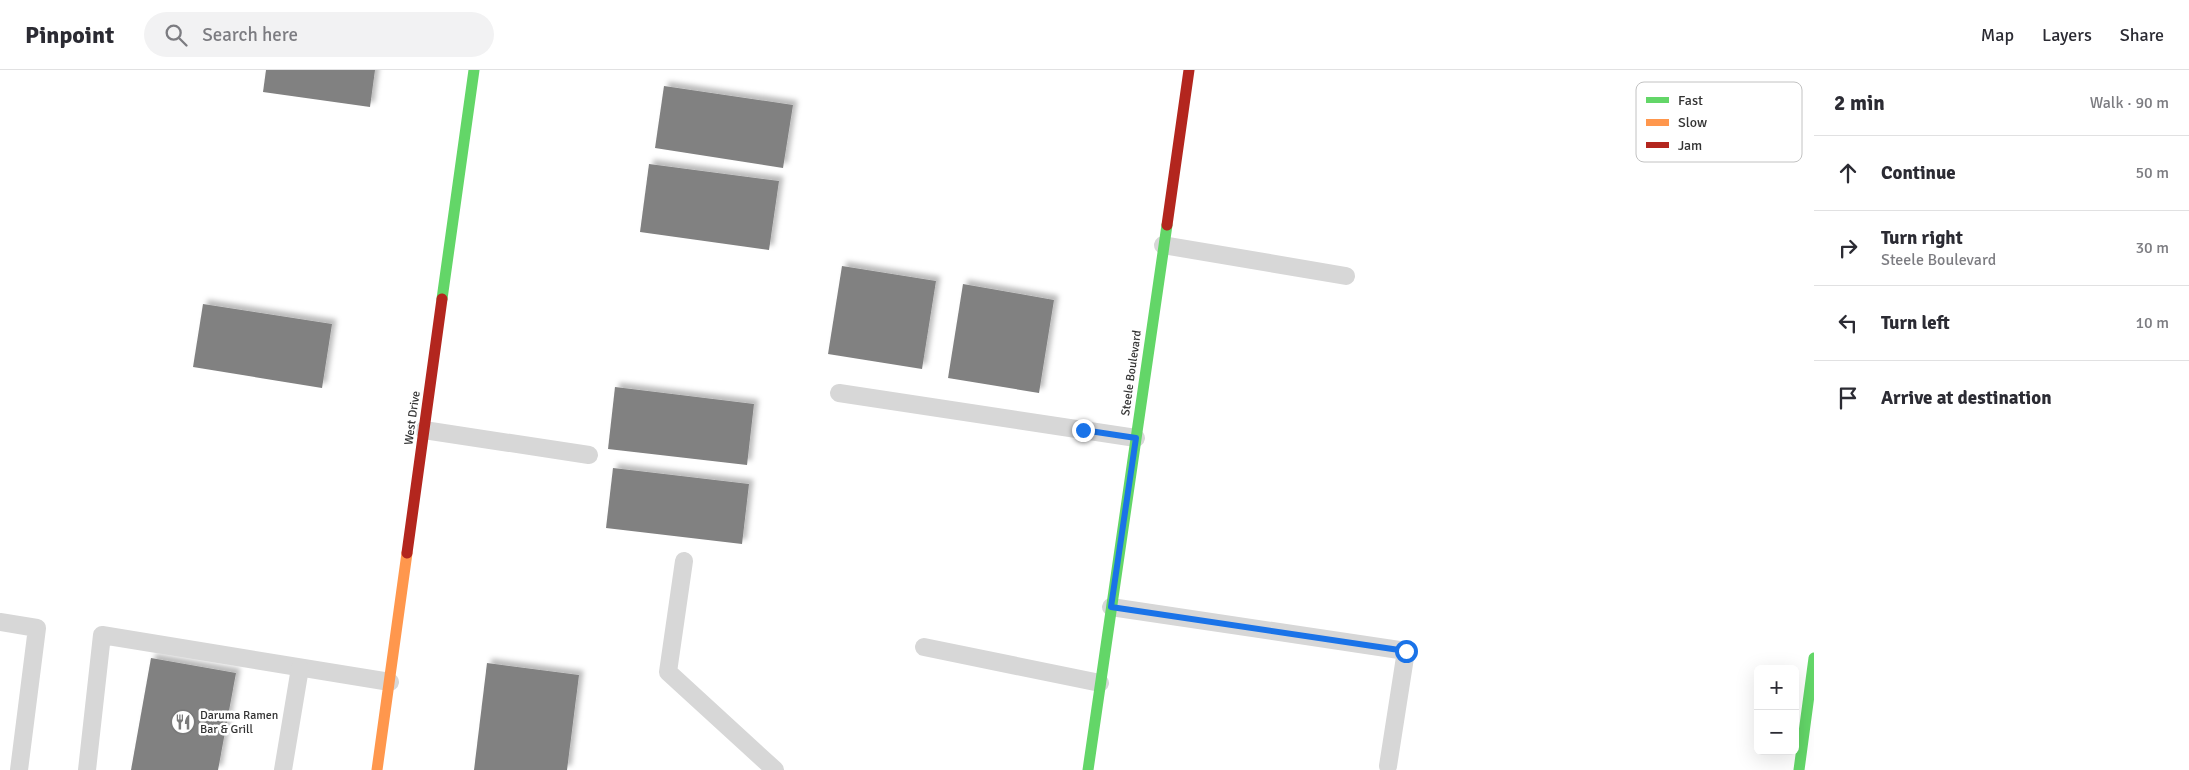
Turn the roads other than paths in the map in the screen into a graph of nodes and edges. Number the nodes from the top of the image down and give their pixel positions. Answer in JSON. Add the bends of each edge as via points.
{"nodes":[{"id":1,"x":474,"y":70,"type":"edge"},
{"id":2,"x":1189,"y":70,"type":"edge"},
{"id":3,"x":1164,"y":245,"type":"junction"},
{"id":4,"x":1346,"y":276,"type":"dead end"},
{"id":5,"x":839,"y":393,"type":"dead end"},
{"id":6,"x":424,"y":430,"type":"junction"},
{"id":7,"x":1136,"y":438,"type":"junction"},
{"id":8,"x":589,"y":456,"type":"dead end"},
{"id":9,"x":684,"y":561,"type":"dead end"},
{"id":10,"x":1111,"y":607,"type":"junction"},
{"id":11,"x":0,"y":622,"type":"edge"},
{"id":12,"x":924,"y":647,"type":"dead end"},
{"id":13,"x":1814,"y":658,"type":"edge"},
{"id":14,"x":300,"y":668,"type":"junction"},
{"id":15,"x":390,"y":682,"type":"junction"},
{"id":16,"x":1100,"y":683,"type":"junction"},
{"id":17,"x":1811,"y":696,"type":"edge"},
{"id":18,"x":1810,"y":721,"type":"edge"},
{"id":19,"x":1388,"y":766,"type":"dead end"},
{"id":20,"x":19,"y":770,"type":"edge"},
{"id":21,"x":86,"y":770,"type":"edge"},
{"id":22,"x":283,"y":770,"type":"edge"},
{"id":23,"x":377,"y":770,"type":"edge"},
{"id":24,"x":775,"y":770,"type":"edge"},
{"id":25,"x":1088,"y":770,"type":"edge"},
{"id":26,"x":1799,"y":770,"type":"edge"}],
"edges":[{"from":1,"to":6,"type":"street","name":"West Drive"},
{"from":2,"to":3,"type":"street","name":"Steele Boulevard"},
{"from":3,"to":4,"type":"lane"},
{"from":3,"to":7,"type":"street","name":"Steele Boulevard"},
{"from":5,"to":7,"type":"lane"},
{"from":6,"to":8,"type":"lane"},
{"from":6,"to":15,"type":"street","name":"West Drive"},
{"from":7,"to":10,"type":"street","name":"Steele Boulevard"},
{"from":9,"to":24,"type":"lane","via":[[668,672]]},
{"from":10,"to":16,"type":"street","name":"Steele Boulevard"},
{"from":10,"to":19,"type":"lane","via":[[1406,651]]},
{"from":11,"to":20,"type":"lane","via":[[37,628]]},
{"from":12,"to":16,"type":"lane"},
{"from":13,"to":17,"type":"street"},
{"from":14,"to":15,"type":"lane"},
{"from":14,"to":21,"type":"lane","via":[[102,635]]},
{"from":14,"to":22,"type":"lane"},
{"from":15,"to":23,"type":"street","name":"West Drive"},
{"from":16,"to":25,"type":"street","name":"Steele Boulevard"},
{"from":17,"to":18,"type":"street"},
{"from":18,"to":26,"type":"street"}]}
